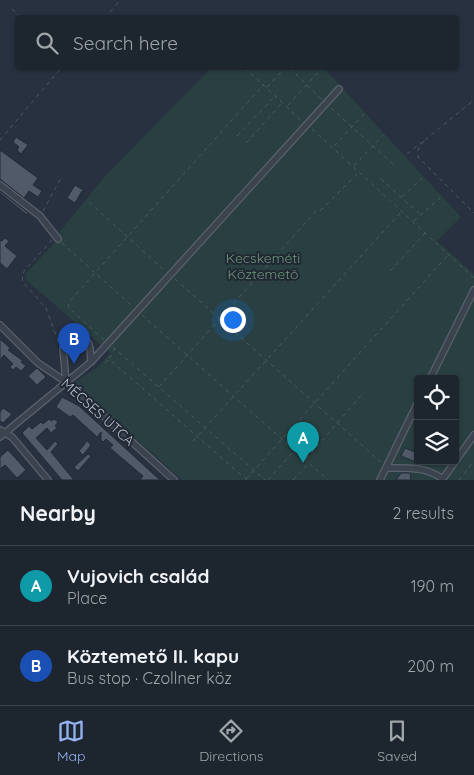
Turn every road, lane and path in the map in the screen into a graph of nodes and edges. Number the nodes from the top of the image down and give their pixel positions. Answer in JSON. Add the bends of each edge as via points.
{"nodes":[{"id":1,"x":120,"y":0,"type":"edge"},
{"id":2,"x":12,"y":9,"type":"dead end"},
{"id":3,"x":19,"y":15,"type":"edge"},
{"id":4,"x":108,"y":15,"type":"edge"},
{"id":5,"x":59,"y":70,"type":"edge"},
{"id":6,"x":248,"y":70,"type":"edge"},
{"id":7,"x":283,"y":70,"type":"edge"},
{"id":8,"x":292,"y":70,"type":"edge"},
{"id":9,"x":320,"y":70,"type":"edge"},
{"id":10,"x":307,"y":84,"type":"junction"},
{"id":11,"x":267,"y":87,"type":"junction"},
{"id":12,"x":339,"y":89,"type":"dead end"},
{"id":13,"x":276,"y":95,"type":"junction"},
{"id":14,"x":474,"y":100,"type":"edge"},
{"id":15,"x":283,"y":102,"type":"junction"},
{"id":16,"x":326,"y":104,"type":"junction"},
{"id":17,"x":287,"y":106,"type":"junction"},
{"id":18,"x":364,"y":114,"type":"dead end"},
{"id":19,"x":306,"y":125,"type":"junction"},
{"id":20,"x":352,"y":126,"type":"junction"},
{"id":21,"x":382,"y":135,"type":"dead end"},
{"id":22,"x":237,"y":136,"type":"dead end"},
{"id":23,"x":0,"y":140,"type":"edge"},
{"id":24,"x":424,"y":141,"type":"junction"},
{"id":25,"x":246,"y":143,"type":"dead end"},
{"id":26,"x":372,"y":146,"type":"junction"},
{"id":27,"x":333,"y":147,"type":"junction"},
{"id":28,"x":407,"y":154,"type":"dead end"},
{"id":29,"x":354,"y":166,"type":"junction"},
{"id":30,"x":395,"y":166,"type":"dead end"},
{"id":31,"x":359,"y":172,"type":"junction"},
{"id":32,"x":62,"y":176,"type":"dead end"},
{"id":33,"x":422,"y":178,"type":"dead end"},
{"id":34,"x":381,"y":179,"type":"dead end"},
{"id":35,"x":0,"y":185,"type":"edge"},
{"id":36,"x":402,"y":198,"type":"junction"},
{"id":37,"x":440,"y":198,"type":"dead end"},
{"id":38,"x":89,"y":202,"type":"dead end"},
{"id":39,"x":402,"y":210,"type":"junction"},
{"id":40,"x":474,"y":213,"type":"edge"},
{"id":41,"x":421,"y":215,"type":"junction"},
{"id":42,"x":40,"y":216,"type":"junction"},
{"id":43,"x":414,"y":222,"type":"junction"},
{"id":44,"x":426,"y":232,"type":"junction"},
{"id":45,"x":58,"y":239,"type":"junction"},
{"id":46,"x":449,"y":254,"type":"junction"},
{"id":47,"x":390,"y":271,"type":"dead end"},
{"id":48,"x":171,"y":276,"type":"junction"},
{"id":49,"x":474,"y":278,"type":"edge"},
{"id":50,"x":474,"y":290,"type":"edge"},
{"id":51,"x":138,"y":311,"type":"junction"},
{"id":52,"x":221,"y":318,"type":"junction"},
{"id":53,"x":0,"y":325,"type":"edge"},
{"id":54,"x":63,"y":348,"type":"junction"},
{"id":55,"x":115,"y":348,"type":"dead end"},
{"id":56,"x":188,"y":354,"type":"junction"},
{"id":57,"x":109,"y":359,"type":"junction"},
{"id":58,"x":267,"y":360,"type":"junction"},
{"id":59,"x":92,"y":362,"type":"junction"},
{"id":60,"x":105,"y":363,"type":"dead end"},
{"id":61,"x":432,"y":375,"type":"edge"},
{"id":62,"x":66,"y":382,"type":"junction"},
{"id":63,"x":159,"y":387,"type":"dead end"},
{"id":64,"x":364,"y":392,"type":"dead end"},
{"id":65,"x":235,"y":397,"type":"junction"},
{"id":66,"x":315,"y":403,"type":"junction"},
{"id":67,"x":414,"y":410,"type":"edge"},
{"id":68,"x":337,"y":423,"type":"junction"},
{"id":69,"x":1,"y":434,"type":"edge"},
{"id":70,"x":474,"y":435,"type":"edge"},
{"id":71,"x":197,"y":436,"type":"junction"},
{"id":72,"x":283,"y":439,"type":"junction"},
{"id":73,"x":193,"y":441,"type":"dead end"},
{"id":74,"x":295,"y":450,"type":"junction"},
{"id":75,"x":305,"y":459,"type":"junction"},
{"id":76,"x":474,"y":461,"type":"edge"},
{"id":77,"x":309,"y":462,"type":"junction"},
{"id":78,"x":386,"y":468,"type":"junction"},
{"id":79,"x":442,"y":479,"type":"edge"},
{"id":80,"x":48,"y":480,"type":"edge"},
{"id":81,"x":174,"y":480,"type":"edge"},
{"id":82,"x":247,"y":480,"type":"edge"},
{"id":83,"x":268,"y":480,"type":"edge"},
{"id":84,"x":293,"y":480,"type":"edge"},
{"id":85,"x":328,"y":480,"type":"edge"},
{"id":86,"x":380,"y":480,"type":"edge"},
{"id":87,"x":459,"y":480,"type":"edge"}],
"edges":[{"from":1,"to":4,"type":"path"},
{"from":2,"to":3,"type":"path"},
{"from":5,"to":23,"type":"path"},
{"from":6,"to":11,"type":"path"},
{"from":7,"to":11,"type":"path"},
{"from":8,"to":10,"type":"path"},
{"from":9,"to":10,"type":"path"},
{"from":10,"to":16,"type":"path"},
{"from":10,"to":17,"type":"path"},
{"from":11,"to":13,"type":"path"},
{"from":12,"to":16,"type":"street"},
{"from":13,"to":15,"type":"path"},
{"from":13,"to":22,"type":"path"},
{"from":14,"to":24,"type":"path"},
{"from":15,"to":17,"type":"path"},
{"from":15,"to":25,"type":"path"},
{"from":16,"to":19,"type":"street"},
{"from":16,"to":20,"type":"path"},
{"from":17,"to":19,"type":"path"},
{"from":18,"to":20,"type":"path"},
{"from":19,"to":27,"type":"path"},
{"from":19,"to":48,"type":"street"},
{"from":20,"to":26,"type":"path"},
{"from":20,"to":27,"type":"path"},
{"from":21,"to":26,"type":"path"},
{"from":24,"to":28,"type":"path"},
{"from":24,"to":40,"type":"path","via":[[418,157]]},
{"from":26,"to":29,"type":"path"},
{"from":26,"to":30,"type":"path"},
{"from":27,"to":29,"type":"path"},
{"from":29,"to":31,"type":"path"},
{"from":31,"to":39,"type":"path"},
{"from":31,"to":52,"type":"path","via":[[321,210],[316,211]]},
{"from":32,"to":42,"type":"path"},
{"from":33,"to":36,"type":"path"},
{"from":34,"to":36,"type":"path"},
{"from":35,"to":42,"type":"street"},
{"from":36,"to":41,"type":"path"},
{"from":37,"to":41,"type":"path"},
{"from":38,"to":48,"type":"path"},
{"from":39,"to":43,"type":"path"},
{"from":39,"to":58,"type":"path"},
{"from":41,"to":43,"type":"path"},
{"from":42,"to":45,"type":"street"},
{"from":43,"to":44,"type":"path"},
{"from":44,"to":46,"type":"path"},
{"from":44,"to":47,"type":"path"},
{"from":45,"to":51,"type":"path"},
{"from":45,"to":54,"type":"path","via":[[52,240],[24,271],[22,281],[46,308]]},
{"from":46,"to":49,"type":"path"},
{"from":46,"to":66,"type":"path"},
{"from":48,"to":51,"type":"street"},
{"from":48,"to":52,"type":"path"},
{"from":50,"to":61,"type":"street"},
{"from":51,"to":56,"type":"path"},
{"from":51,"to":59,"type":"street"},
{"from":52,"to":56,"type":"path"},
{"from":52,"to":58,"type":"path"},
{"from":53,"to":62,"type":"street","name":"MÉCSES UTCA","via":[[38,363]]},
{"from":54,"to":59,"type":"street","via":[[69,337],[82,336],[90,345]]},
{"from":54,"to":62,"type":"street"},
{"from":55,"to":57,"type":"path"},
{"from":56,"to":63,"type":"path"},
{"from":56,"to":65,"type":"path"},
{"from":57,"to":60,"type":"path"},
{"from":57,"to":71,"type":"path"},
{"from":58,"to":65,"type":"path"},
{"from":58,"to":66,"type":"path"},
{"from":59,"to":62,"type":"street"},
{"from":62,"to":69,"type":"street"},
{"from":62,"to":81,"type":"street","name":"MÉCSES UTCA"},
{"from":64,"to":68,"type":"path"},
{"from":65,"to":71,"type":"path"},
{"from":65,"to":72,"type":"path"},
{"from":66,"to":68,"type":"path"},
{"from":66,"to":72,"type":"path"},
{"from":67,"to":78,"type":"street"},
{"from":68,"to":75,"type":"path"},
{"from":68,"to":78,"type":"path"},
{"from":69,"to":80,"type":"street","via":[[12,437]]},
{"from":70,"to":79,"type":"street"},
{"from":71,"to":73,"type":"path"},
{"from":71,"to":82,"type":"path"},
{"from":72,"to":74,"type":"path"},
{"from":72,"to":82,"type":"path"},
{"from":74,"to":75,"type":"path"},
{"from":74,"to":83,"type":"path"},
{"from":75,"to":77,"type":"path"},
{"from":76,"to":87,"type":"path"},
{"from":77,"to":84,"type":"path"},
{"from":77,"to":85,"type":"path"},
{"from":78,"to":79,"type":"street","via":[[418,468],[432,471]]},
{"from":78,"to":86,"type":"street"}]}
